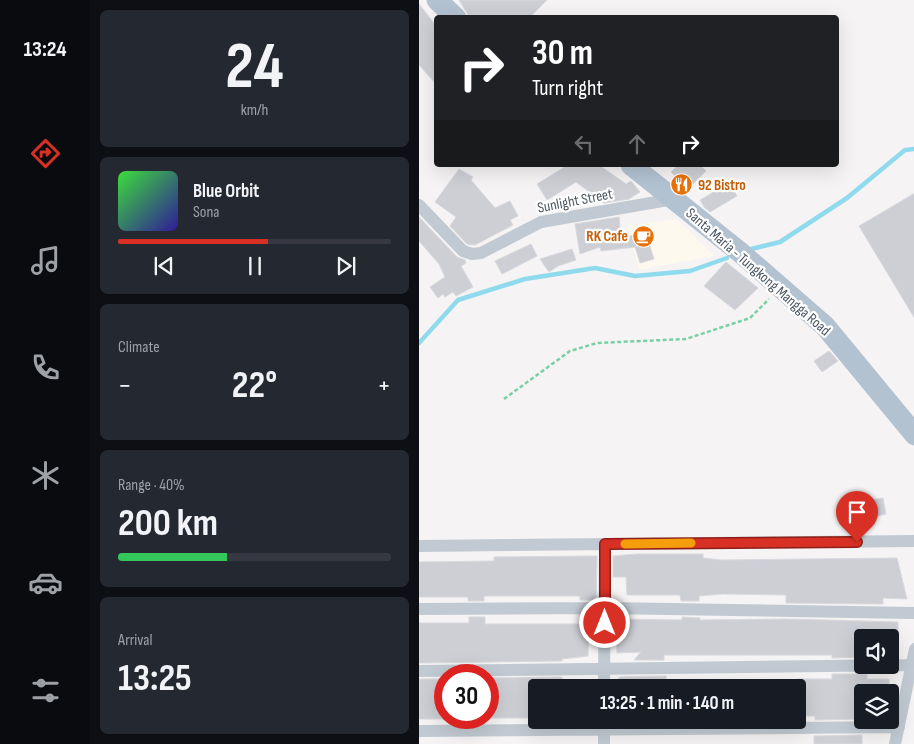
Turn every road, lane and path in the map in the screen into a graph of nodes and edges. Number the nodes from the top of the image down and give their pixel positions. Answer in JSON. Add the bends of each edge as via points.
{"nodes":[{"id":1,"x":437,"y":0,"type":"edge"},
{"id":2,"x":453,"y":15,"type":"edge"},
{"id":3,"x":634,"y":167,"type":"edge"},
{"id":4,"x":674,"y":199,"type":"junction"},
{"id":5,"x":419,"y":205,"type":"edge"},
{"id":6,"x":781,"y":288,"type":"junction"},
{"id":7,"x":504,"y":399,"type":"dead end"},
{"id":8,"x":914,"y":435,"type":"edge"},
{"id":9,"x":914,"y":541,"type":"edge"},
{"id":10,"x":605,"y":544,"type":"junction"},
{"id":11,"x":419,"y":546,"type":"edge"},
{"id":12,"x":605,"y":608,"type":"junction"},
{"id":13,"x":419,"y":609,"type":"edge"},
{"id":14,"x":914,"y":613,"type":"edge"},
{"id":15,"x":914,"y":649,"type":"edge"},
{"id":16,"x":909,"y":665,"type":"junction"},
{"id":17,"x":605,"y":670,"type":"junction"},
{"id":18,"x":419,"y":671,"type":"edge"},
{"id":19,"x":604,"y":679,"type":"edge"},
{"id":20,"x":806,"y":726,"type":"edge"},
{"id":21,"x":528,"y":727,"type":"edge"},
{"id":22,"x":854,"y":727,"type":"edge"},
{"id":23,"x":899,"y":727,"type":"edge"},
{"id":24,"x":604,"y":729,"type":"edge"},
{"id":25,"x":899,"y":729,"type":"edge"},
{"id":26,"x":419,"y":731,"type":"edge"},
{"id":27,"x":604,"y":744,"type":"edge"},
{"id":28,"x":895,"y":744,"type":"edge"}],
"edges":[{"from":1,"to":2,"type":"main road"},
{"from":3,"to":4,"type":"main road","name":"Santa Maria - Tungkong Mangga Road"},
{"from":4,"to":5,"type":"street","name":"Sunlight Street","via":[[541,222],[481,253],[472,254],[463,251]]},
{"from":4,"to":6,"type":"main road","name":"Santa Maria - Tungkong Mangga Road"},
{"from":6,"to":7,"type":"path","via":[[750,318],[686,340],[597,343],[570,351]]},
{"from":6,"to":8,"type":"main road","name":"Santa Maria - Tungkong Mangga Road","via":[[825,326]]},
{"from":9,"to":10,"type":"street"},
{"from":10,"to":11,"type":"street"},
{"from":10,"to":12,"type":"street"},
{"from":12,"to":13,"type":"street"},
{"from":12,"to":14,"type":"street"},
{"from":12,"to":17,"type":"street"},
{"from":15,"to":16,"type":"street"},
{"from":16,"to":17,"type":"street"},
{"from":16,"to":23,"type":"street"},
{"from":17,"to":18,"type":"street"},
{"from":17,"to":19,"type":"street"},
{"from":20,"to":22,"type":"street"},
{"from":21,"to":26,"type":"street"},
{"from":24,"to":27,"type":"street"},
{"from":25,"to":28,"type":"street"}]}
